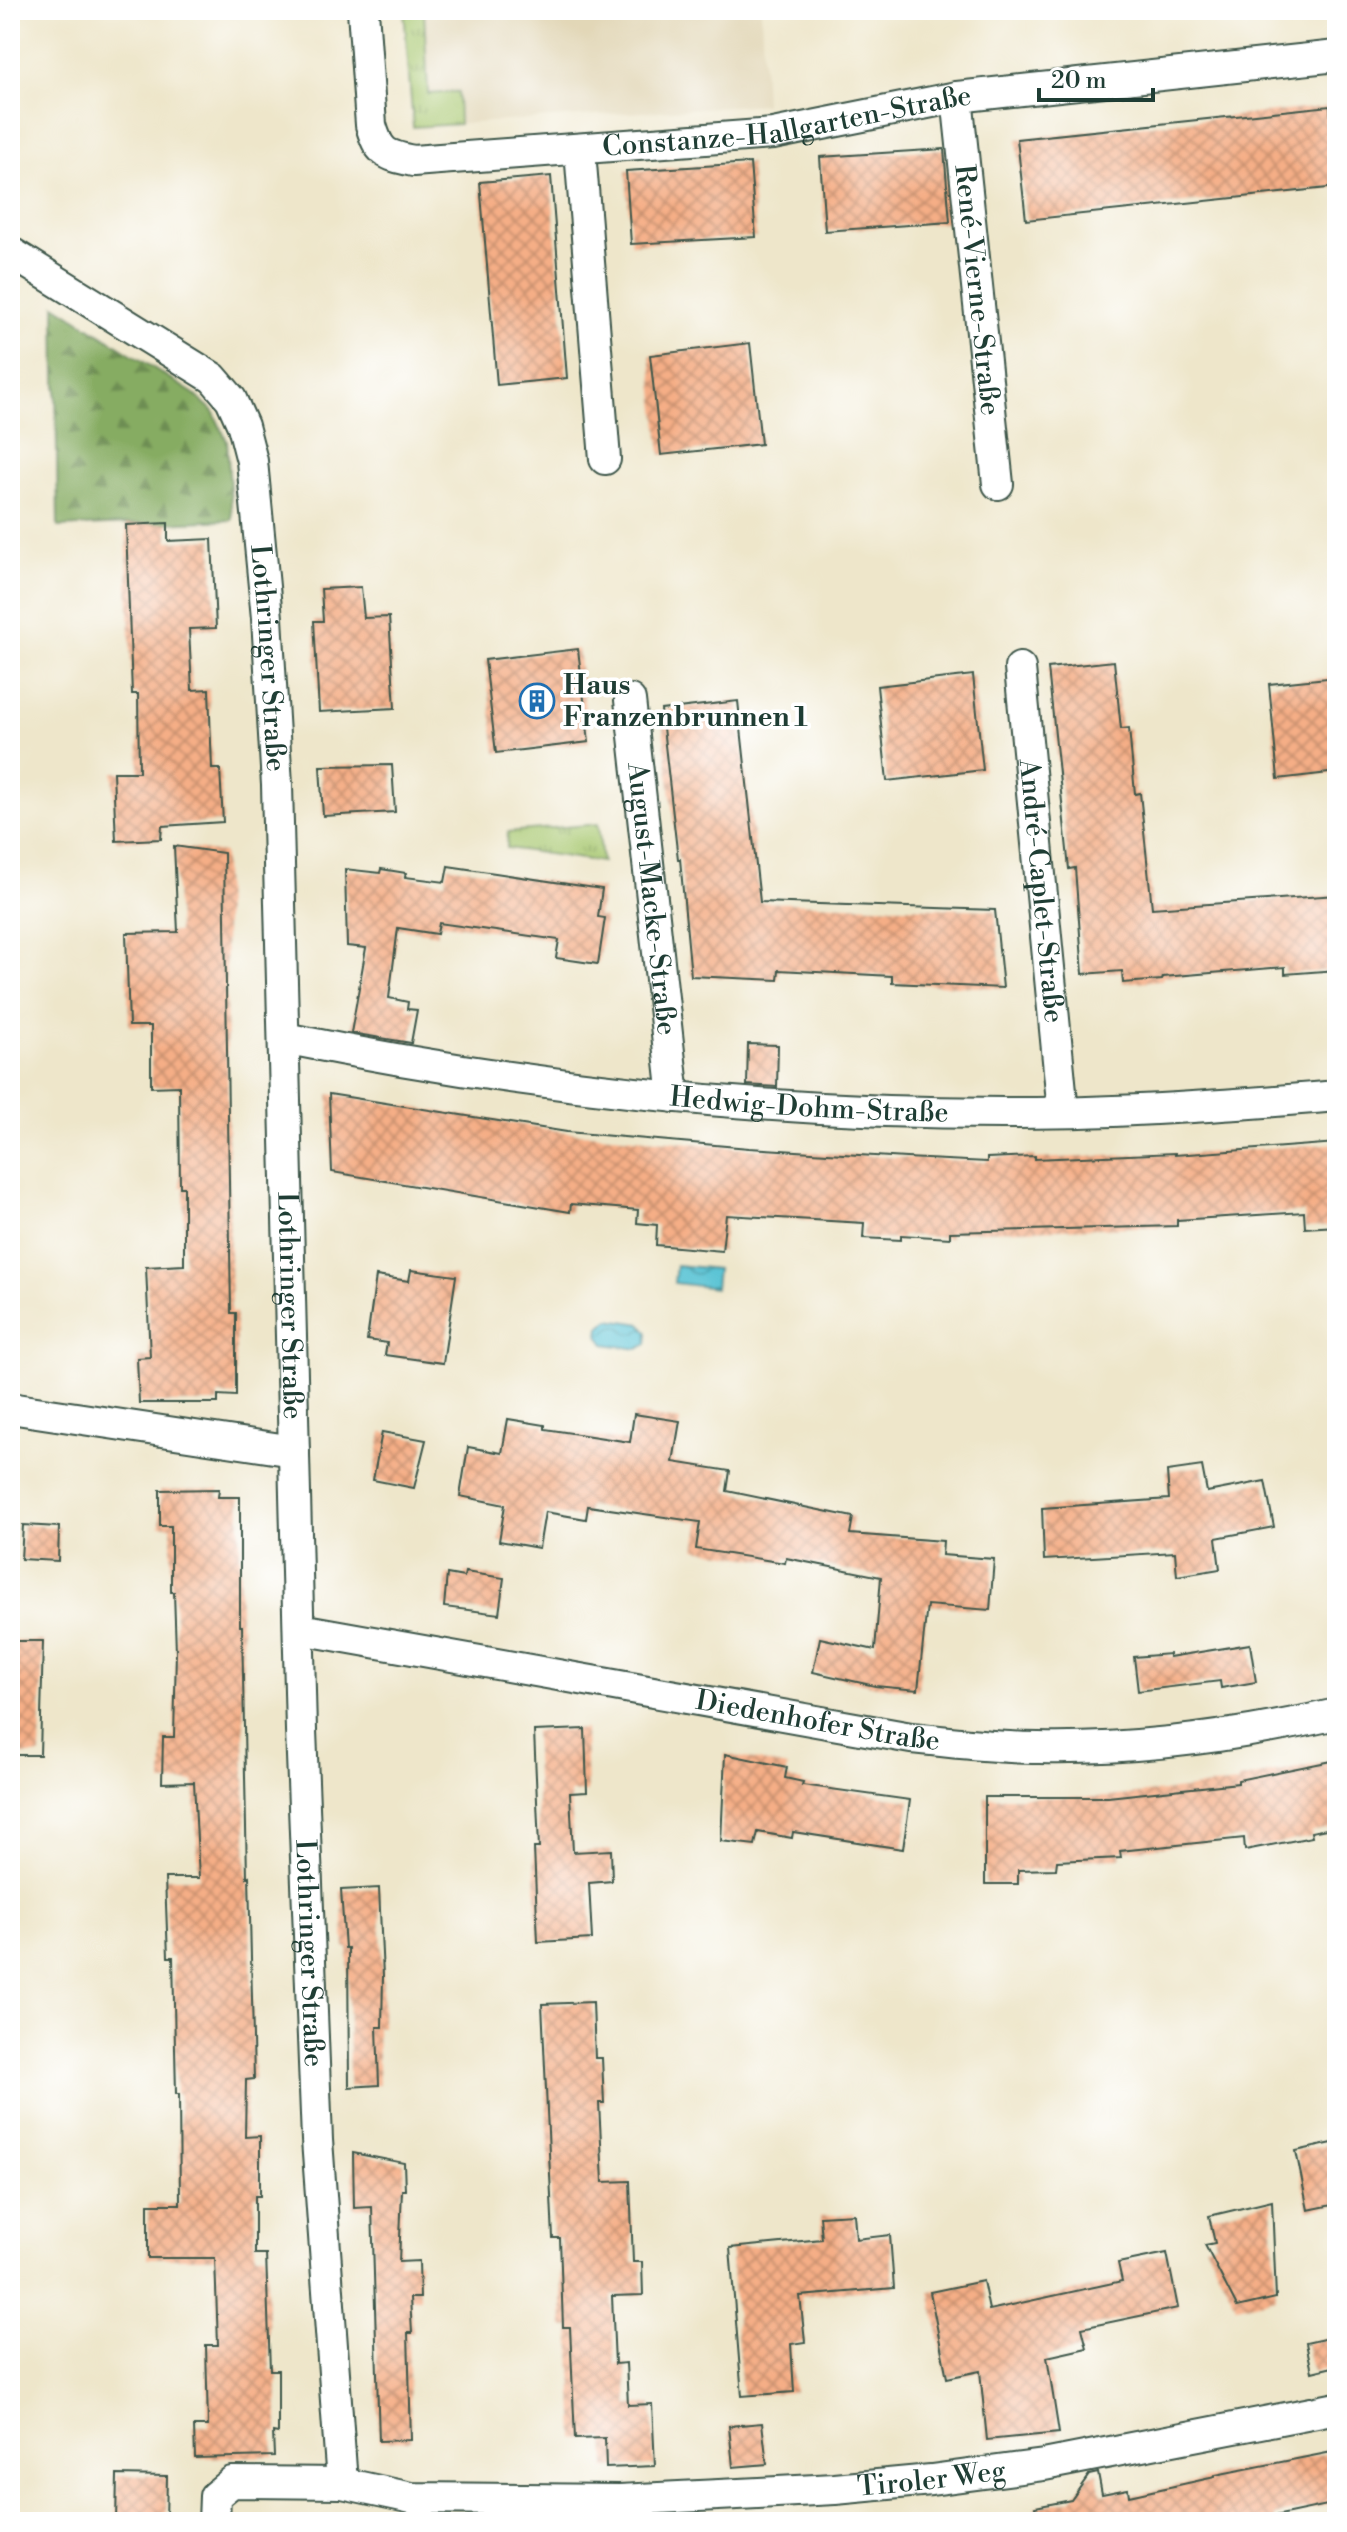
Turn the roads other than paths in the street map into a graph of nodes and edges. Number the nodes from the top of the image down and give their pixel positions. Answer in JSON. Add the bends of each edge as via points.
{"nodes":[{"id":1,"x":363,"y":10,"type":"edge"},
{"id":2,"x":1337,"y":56,"type":"edge"},
{"id":3,"x":957,"y":97,"type":"junction"},
{"id":4,"x":580,"y":151,"type":"junction"},
{"id":5,"x":10,"y":252,"type":"edge"},
{"id":6,"x":605,"y":459,"type":"dead end"},
{"id":7,"x":998,"y":484,"type":"dead end"},
{"id":8,"x":1020,"y":668,"type":"dead end"},
{"id":9,"x":630,"y":700,"type":"dead end"},
{"id":10,"x":284,"y":1038,"type":"junction"},
{"id":11,"x":1337,"y":1096,"type":"edge"},
{"id":12,"x":674,"y":1097,"type":"junction"},
{"id":13,"x":1063,"y":1112,"type":"junction"},
{"id":14,"x":10,"y":1408,"type":"edge"},
{"id":15,"x":294,"y":1451,"type":"junction"},
{"id":16,"x":300,"y":1629,"type":"junction"},
{"id":17,"x":1337,"y":1714,"type":"edge"},
{"id":18,"x":1337,"y":2408,"type":"edge"},
{"id":19,"x":342,"y":2483,"type":"junction"},
{"id":20,"x":214,"y":2522,"type":"edge"}],
"edges":[{"from":1,"to":4,"type":"street","name":"Constanze-Hallgarten-Straße","via":[[371,125],[388,156],[413,161]]},
{"from":2,"to":3,"type":"street","name":"Constanze-Hallgarten-Straße"},
{"from":3,"to":4,"type":"street","name":"Constanze-Hallgarten-Straße","via":[[773,134]]},
{"from":3,"to":7,"type":"street","name":"René-Vierne-Straße"},
{"from":4,"to":6,"type":"street"},
{"from":5,"to":10,"type":"street","name":"Lothringer Straße","via":[[213,378],[231,399],[243,426],[252,461],[267,618]]},
{"from":8,"to":13,"type":"street","name":"André-Caplet-Straße"},
{"from":9,"to":12,"type":"street","name":"August-Macke-Straße"},
{"from":10,"to":12,"type":"street","name":"Hedwig-Dohm-Straße","via":[[461,1070]]},
{"from":10,"to":15,"type":"street","name":"Lothringer Straße"},
{"from":11,"to":13,"type":"street","name":"Hedwig-Dohm-Straße"},
{"from":12,"to":13,"type":"street","name":"Hedwig-Dohm-Straße","via":[[900,1111]]},
{"from":14,"to":15,"type":"street"},
{"from":15,"to":16,"type":"street","name":"Lothringer Straße"},
{"from":16,"to":17,"type":"street","name":"Diedenhofer Straße","via":[[911,1738],[982,1745],[1167,1743]]},
{"from":16,"to":19,"type":"street","name":"Lothringer Straße","via":[[317,2140]]},
{"from":18,"to":19,"type":"street","name":"Tiroler Weg","via":[[1044,2465],[835,2489],[619,2500],[412,2498]]},
{"from":19,"to":20,"type":"street","name":"Tiroler Weg","via":[[232,2482],[215,2496]]}]}
